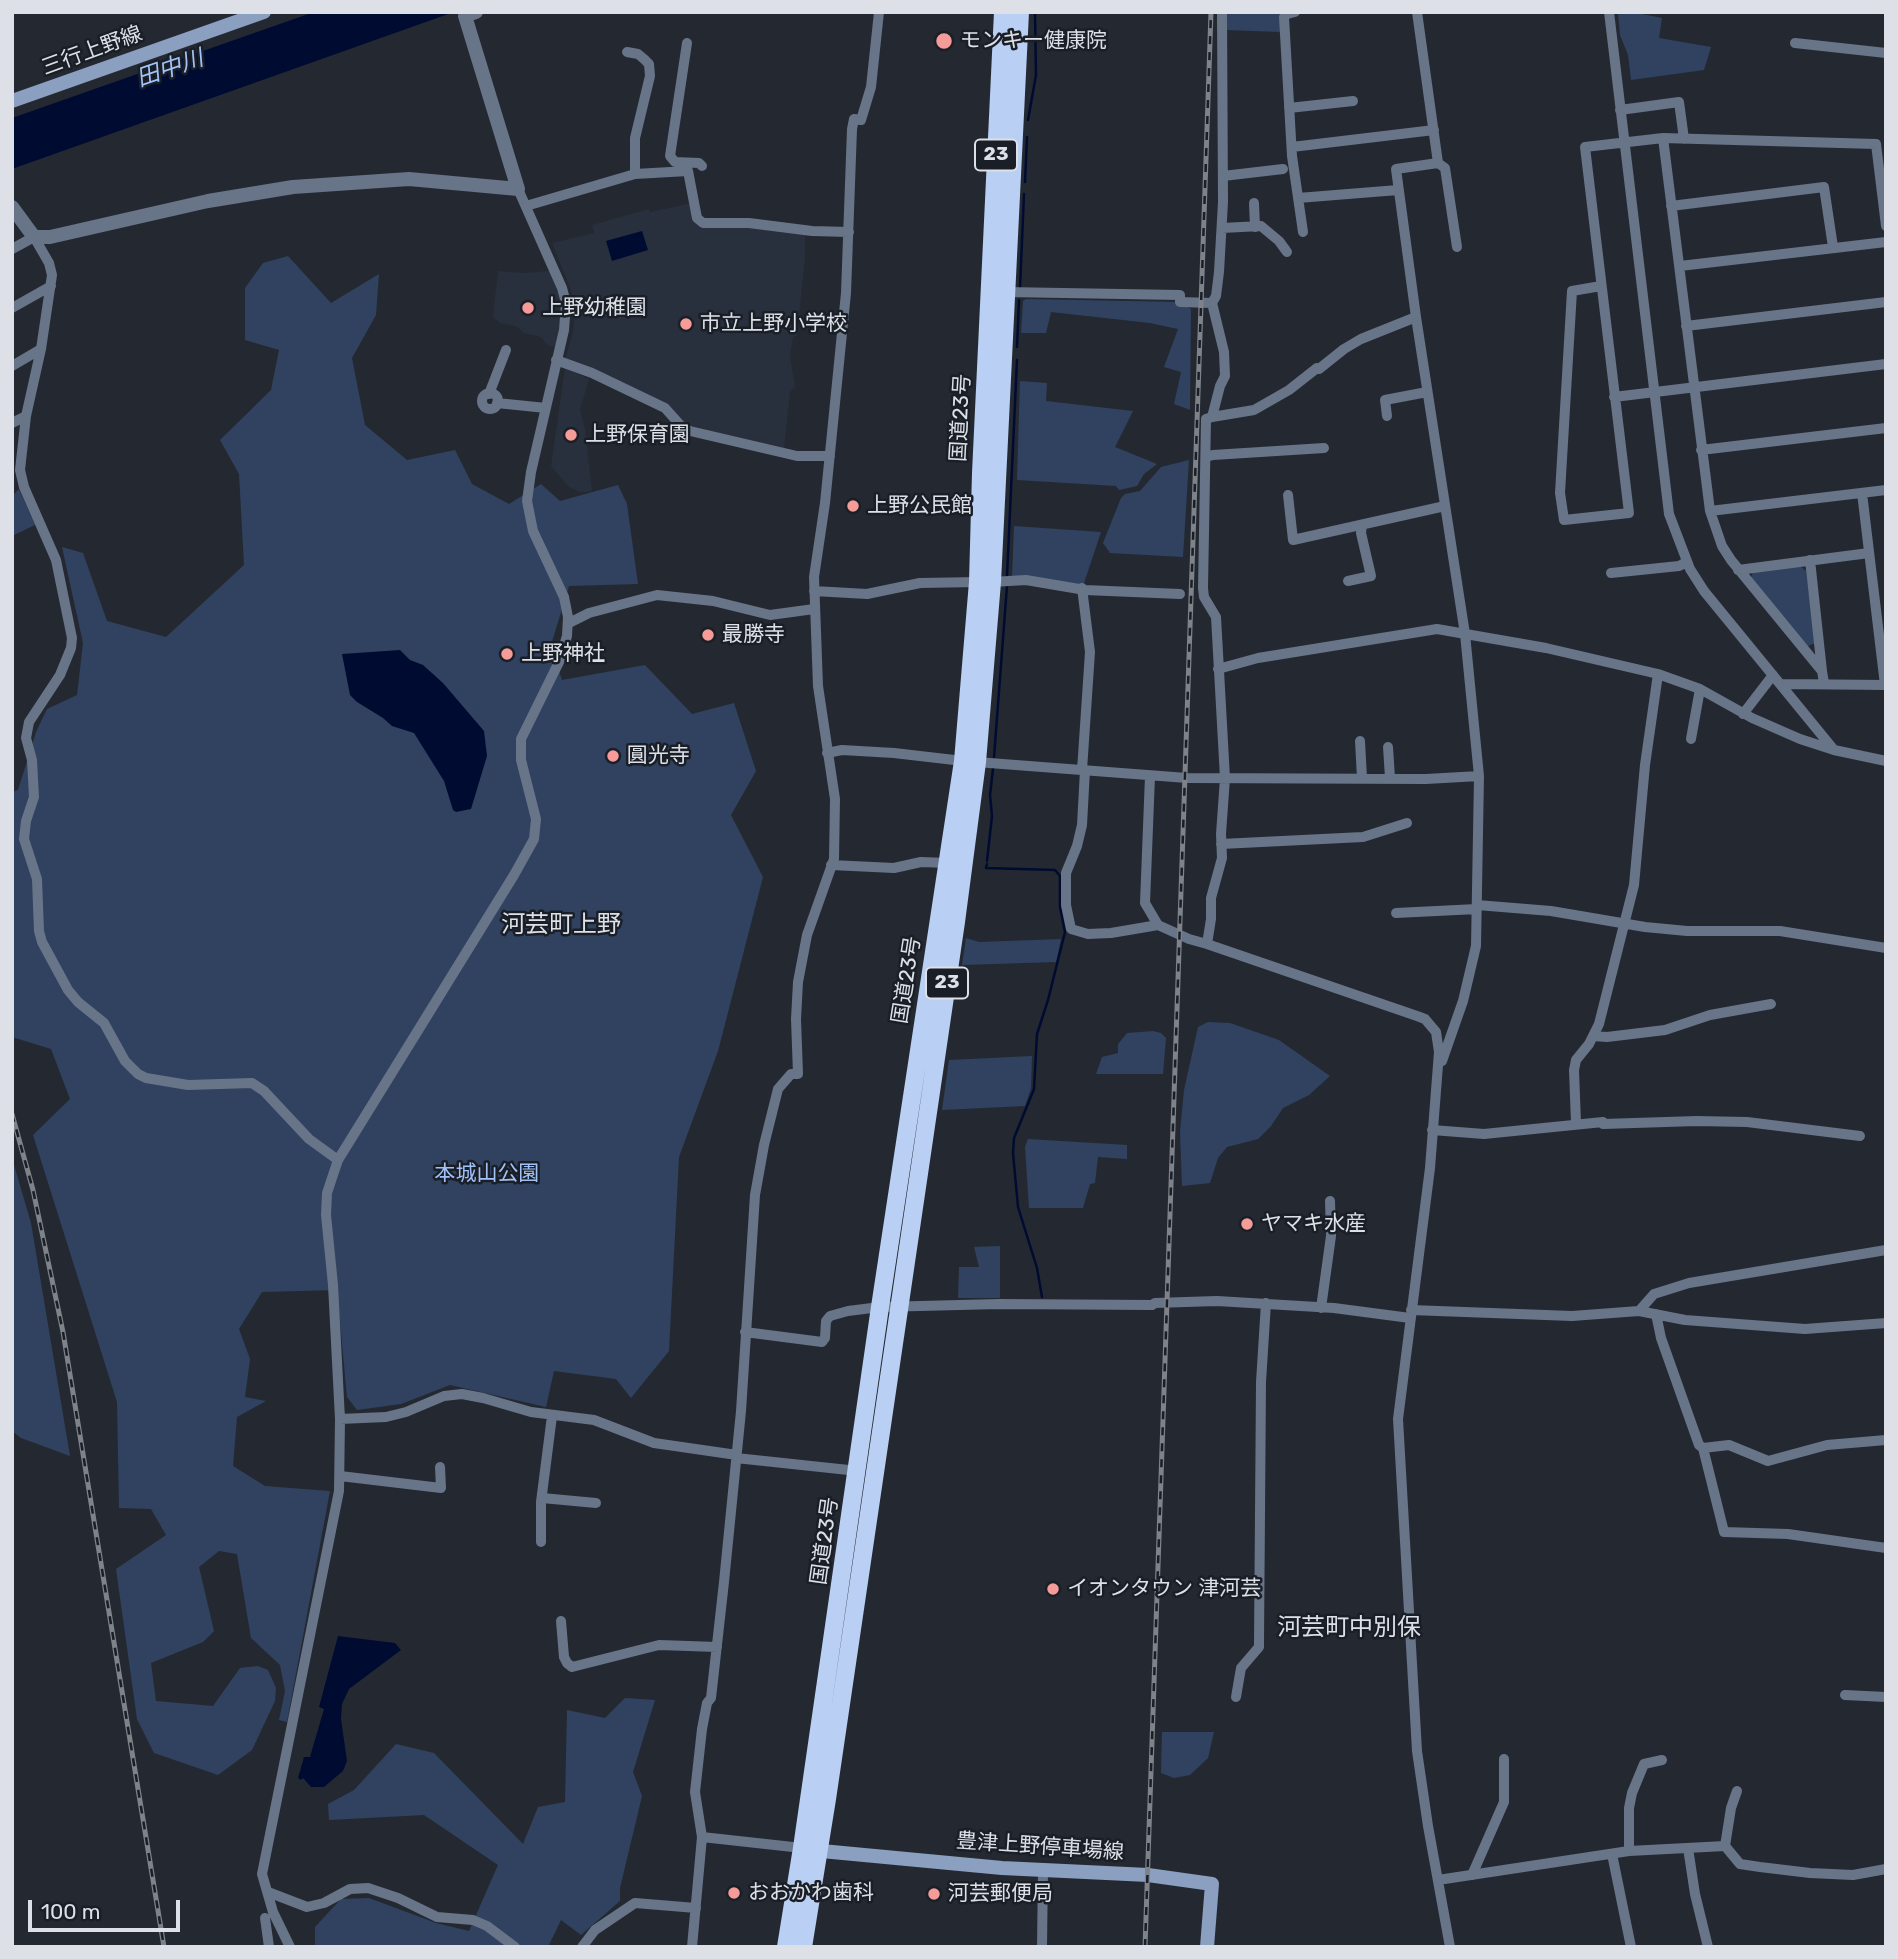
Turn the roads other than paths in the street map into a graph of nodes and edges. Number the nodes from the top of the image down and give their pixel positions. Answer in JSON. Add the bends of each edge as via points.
{"nodes":[{"id":1,"x":264,"y":12,"type":"edge"},
{"id":2,"x":476,"y":12,"type":"edge"},
{"id":3,"x":878,"y":12,"type":"edge"},
{"id":4,"x":1003,"y":12,"type":"edge"},
{"id":5,"x":1020,"y":12,"type":"edge"},
{"id":6,"x":1222,"y":12,"type":"edge"},
{"id":7,"x":1295,"y":12,"type":"edge"},
{"id":8,"x":1418,"y":12,"type":"edge"},
{"id":9,"x":1609,"y":12,"type":"edge"},
{"id":10,"x":687,"y":43,"type":"dead end"},
{"id":11,"x":1795,"y":43,"type":"dead end"},
{"id":12,"x":627,"y":52,"type":"dead end"},
{"id":13,"x":1886,"y":53,"type":"edge"},
{"id":14,"x":12,"y":101,"type":"edge"},
{"id":15,"x":1353,"y":101,"type":"dead end"},
{"id":16,"x":1289,"y":108,"type":"junction"},
{"id":17,"x":1620,"y":110,"type":"junction"},
{"id":18,"x":1434,"y":130,"type":"junction"},
{"id":19,"x":1663,"y":138,"type":"junction"},
{"id":20,"x":1684,"y":139,"type":"junction"},
{"id":21,"x":1624,"y":142,"type":"junction"},
{"id":22,"x":1292,"y":147,"type":"junction"},
{"id":23,"x":1438,"y":163,"type":"junction"},
{"id":24,"x":702,"y":166,"type":"dead end"},
{"id":25,"x":1283,"y":169,"type":"dead end"},
{"id":26,"x":635,"y":174,"type":"junction"},
{"id":27,"x":1223,"y":176,"type":"junction"},
{"id":28,"x":518,"y":189,"type":"junction"},
{"id":29,"x":1398,"y":190,"type":"junction"},
{"id":30,"x":1297,"y":198,"type":"junction"},
{"id":31,"x":1254,"y":202,"type":"dead end"},
{"id":32,"x":526,"y":206,"type":"junction"},
{"id":33,"x":1671,"y":206,"type":"junction"},
{"id":34,"x":12,"y":207,"type":"edge"},
{"id":35,"x":1255,"y":226,"type":"junction"},
{"id":36,"x":1886,"y":226,"type":"edge"},
{"id":37,"x":1222,"y":228,"type":"junction"},
{"id":38,"x":849,"y":232,"type":"junction"},
{"id":39,"x":1303,"y":232,"type":"dead end"},
{"id":40,"x":34,"y":237,"type":"junction"},
{"id":41,"x":1886,"y":242,"type":"edge"},
{"id":42,"x":1457,"y":247,"type":"dead end"},
{"id":43,"x":1833,"y":247,"type":"junction"},
{"id":44,"x":12,"y":248,"type":"edge"},
{"id":45,"x":1287,"y":252,"type":"dead end"},
{"id":46,"x":1679,"y":267,"type":"junction"},
{"id":47,"x":51,"y":286,"type":"junction"},
{"id":48,"x":1601,"y":286,"type":"junction"},
{"id":49,"x":1005,"y":292,"type":"junction"},
{"id":50,"x":1886,"y":302,"type":"edge"},
{"id":51,"x":1212,"y":303,"type":"junction"},
{"id":52,"x":12,"y":308,"type":"edge"},
{"id":53,"x":1416,"y":317,"type":"junction"},
{"id":54,"x":1686,"y":327,"type":"junction"},
{"id":55,"x":41,"y":349,"type":"junction"},
{"id":56,"x":506,"y":350,"type":"dead end"},
{"id":57,"x":556,"y":360,"type":"junction"},
{"id":58,"x":1886,"y":364,"type":"edge"},
{"id":59,"x":12,"y":366,"type":"edge"},
{"id":60,"x":1693,"y":387,"type":"junction"},
{"id":61,"x":1427,"y":392,"type":"junction"},
{"id":62,"x":1654,"y":392,"type":"junction"},
{"id":63,"x":1614,"y":397,"type":"junction"},
{"id":64,"x":546,"y":408,"type":"junction"},
{"id":65,"x":26,"y":415,"type":"junction"},
{"id":66,"x":1387,"y":416,"type":"dead end"},
{"id":67,"x":1212,"y":417,"type":"junction"},
{"id":68,"x":12,"y":423,"type":"edge"},
{"id":69,"x":1886,"y":428,"type":"edge"},
{"id":70,"x":1324,"y":448,"type":"dead end"},
{"id":71,"x":1701,"y":450,"type":"junction"},
{"id":72,"x":830,"y":456,"type":"junction"},
{"id":73,"x":1206,"y":457,"type":"junction"},
{"id":74,"x":17,"y":479,"type":"edge"},
{"id":75,"x":1886,"y":490,"type":"edge"},
{"id":76,"x":1862,"y":493,"type":"junction"},
{"id":77,"x":1288,"y":495,"type":"dead end"},
{"id":78,"x":1445,"y":506,"type":"junction"},
{"id":79,"x":1710,"y":511,"type":"junction"},
{"id":80,"x":1362,"y":525,"type":"junction"},
{"id":81,"x":1869,"y":553,"type":"junction"},
{"id":82,"x":1810,"y":560,"type":"junction"},
{"id":83,"x":1686,"y":562,"type":"junction"},
{"id":84,"x":1738,"y":570,"type":"junction"},
{"id":85,"x":1611,"y":573,"type":"dead end"},
{"id":86,"x":1348,"y":581,"type":"dead end"},
{"id":87,"x":985,"y":582,"type":"junction"},
{"id":88,"x":1082,"y":588,"type":"junction"},
{"id":89,"x":814,"y":591,"type":"junction"},
{"id":90,"x":1180,"y":594,"type":"dead end"},
{"id":91,"x":814,"y":609,"type":"junction"},
{"id":92,"x":569,"y":622,"type":"junction"},
{"id":93,"x":1465,"y":634,"type":"junction"},
{"id":94,"x":1218,"y":669,"type":"junction"},
{"id":95,"x":1822,"y":671,"type":"junction"},
{"id":96,"x":1658,"y":674,"type":"junction"},
{"id":97,"x":1776,"y":679,"type":"junction"},
{"id":98,"x":1824,"y":683,"type":"junction"},
{"id":99,"x":1886,"y":685,"type":"edge"},
{"id":100,"x":1700,"y":689,"type":"junction"},
{"id":101,"x":1743,"y":714,"type":"junction"},
{"id":102,"x":1691,"y":739,"type":"dead end"},
{"id":103,"x":1360,"y":741,"type":"dead end"},
{"id":104,"x":1388,"y":747,"type":"dead end"},
{"id":105,"x":1834,"y":750,"type":"junction"},
{"id":106,"x":828,"y":753,"type":"junction"},
{"id":107,"x":970,"y":761,"type":"junction"},
{"id":108,"x":1886,"y":761,"type":"edge"},
{"id":109,"x":1083,"y":770,"type":"junction"},
{"id":110,"x":1150,"y":776,"type":"junction"},
{"id":111,"x":1479,"y":776,"type":"junction"},
{"id":112,"x":1225,"y":778,"type":"junction"},
{"id":113,"x":1362,"y":778,"type":"junction"},
{"id":114,"x":1390,"y":779,"type":"junction"},
{"id":115,"x":1406,"y":823,"type":"dead end"},
{"id":116,"x":1221,"y":844,"type":"junction"},
{"id":117,"x":948,"y":863,"type":"junction"},
{"id":118,"x":831,"y":865,"type":"junction"},
{"id":119,"x":1477,"y":907,"type":"junction"},
{"id":120,"x":1396,"y":913,"type":"dead end"},
{"id":121,"x":1622,"y":924,"type":"junction"},
{"id":122,"x":1158,"y":925,"type":"junction"},
{"id":123,"x":1207,"y":944,"type":"junction"},
{"id":124,"x":1886,"y":948,"type":"edge"},
{"id":125,"x":1771,"y":1004,"type":"dead end"},
{"id":126,"x":1593,"y":1036,"type":"junction"},
{"id":127,"x":1438,"y":1070,"type":"junction"},
{"id":128,"x":1576,"y":1123,"type":"junction"},
{"id":129,"x":1433,"y":1130,"type":"junction"},
{"id":130,"x":1860,"y":1136,"type":"dead end"},
{"id":131,"x":338,"y":1160,"type":"junction"},
{"id":132,"x":1330,"y":1201,"type":"dead end"},
{"id":133,"x":1886,"y":1250,"type":"edge"},
{"id":134,"x":1266,"y":1303,"type":"junction"},
{"id":135,"x":899,"y":1306,"type":"junction"},
{"id":136,"x":880,"y":1307,"type":"junction"},
{"id":137,"x":1321,"y":1308,"type":"junction"},
{"id":138,"x":1639,"y":1311,"type":"junction"},
{"id":139,"x":1410,"y":1314,"type":"junction"},
{"id":140,"x":1656,"y":1314,"type":"junction"},
{"id":141,"x":1886,"y":1323,"type":"edge"},
{"id":142,"x":745,"y":1332,"type":"junction"},
{"id":143,"x":552,"y":1416,"type":"junction"},
{"id":144,"x":340,"y":1419,"type":"junction"},
{"id":145,"x":1886,"y":1440,"type":"edge"},
{"id":146,"x":1703,"y":1448,"type":"junction"},
{"id":147,"x":737,"y":1457,"type":"junction"},
{"id":148,"x":440,"y":1467,"type":"dead end"},
{"id":149,"x":858,"y":1471,"type":"junction"},
{"id":150,"x":340,"y":1476,"type":"junction"},
{"id":151,"x":542,"y":1498,"type":"junction"},
{"id":152,"x":596,"y":1503,"type":"dead end"},
{"id":153,"x":541,"y":1542,"type":"dead end"},
{"id":154,"x":1886,"y":1548,"type":"edge"},
{"id":155,"x":561,"y":1621,"type":"dead end"},
{"id":156,"x":717,"y":1647,"type":"junction"},
{"id":157,"x":1845,"y":1695,"type":"dead end"},
{"id":158,"x":1236,"y":1697,"type":"dead end"},
{"id":159,"x":1886,"y":1697,"type":"edge"},
{"id":160,"x":1504,"y":1759,"type":"dead end"},
{"id":161,"x":1662,"y":1760,"type":"dead end"},
{"id":162,"x":1737,"y":1791,"type":"dead end"},
{"id":163,"x":702,"y":1837,"type":"junction"},
{"id":164,"x":1725,"y":1846,"type":"junction"},
{"id":165,"x":1688,"y":1848,"type":"junction"},
{"id":166,"x":810,"y":1850,"type":"junction"},
{"id":167,"x":1629,"y":1851,"type":"junction"},
{"id":168,"x":1612,"y":1854,"type":"junction"},
{"id":169,"x":1886,"y":1869,"type":"edge"},
{"id":170,"x":1043,"y":1870,"type":"junction"},
{"id":171,"x":1472,"y":1875,"type":"junction"},
{"id":172,"x":1438,"y":1880,"type":"junction"},
{"id":173,"x":268,"y":1892,"type":"junction"},
{"id":174,"x":696,"y":1908,"type":"junction"},
{"id":175,"x":265,"y":1918,"type":"dead end"},
{"id":176,"x":269,"y":1947,"type":"edge"},
{"id":177,"x":290,"y":1947,"type":"edge"},
{"id":178,"x":515,"y":1947,"type":"edge"},
{"id":179,"x":582,"y":1947,"type":"edge"},
{"id":180,"x":692,"y":1947,"type":"edge"},
{"id":181,"x":786,"y":1947,"type":"edge"},
{"id":182,"x":803,"y":1947,"type":"edge"},
{"id":183,"x":1042,"y":1947,"type":"edge"},
{"id":184,"x":1208,"y":1947,"type":"edge"},
{"id":185,"x":1450,"y":1947,"type":"edge"},
{"id":186,"x":1631,"y":1947,"type":"edge"},
{"id":187,"x":1708,"y":1947,"type":"edge"}],
"edges":[{"from":1,"to":14,"type":"main road","name":"三行上野線"},
{"from":2,"to":28,"type":"street","via":[[465,16]]},
{"from":3,"to":38,"type":"street","via":[[871,87],[861,120],[854,119],[852,129]]},
{"from":4,"to":87,"type":"highway","name":"国道23号","number":"23","via":[[981,472]]},
{"from":5,"to":49,"type":"highway","name":"国道23号","number":"23"},
{"from":6,"to":27,"type":"street"},
{"from":7,"to":16,"type":"street","via":[[1284,17]]},
{"from":8,"to":18,"type":"street"},
{"from":9,"to":17,"type":"street"},
{"from":10,"to":24,"type":"street","via":[[670,156],[675,162]]},
{"from":11,"to":13,"type":"street"},
{"from":12,"to":26,"type":"street","via":[[638,54],[649,64],[650,76],[634,148]]},
{"from":15,"to":16,"type":"street"},
{"from":16,"to":22,"type":"street"},
{"from":17,"to":20,"type":"street","via":[[1679,102]]},
{"from":17,"to":21,"type":"street"},
{"from":18,"to":22,"type":"street"},
{"from":18,"to":23,"type":"street"},
{"from":19,"to":20,"type":"street"},
{"from":19,"to":21,"type":"street"},
{"from":19,"to":33,"type":"street"},
{"from":20,"to":36,"type":"street","via":[[1876,144]]},
{"from":21,"to":48,"type":"street","via":[[1585,147]]},
{"from":21,"to":62,"type":"street"},
{"from":22,"to":30,"type":"street"},
{"from":23,"to":29,"type":"street","via":[[1396,169]]},
{"from":23,"to":42,"type":"street","via":[[1445,168]]},
{"from":25,"to":27,"type":"street"},
{"from":26,"to":32,"type":"street"},
{"from":26,"to":38,"type":"street","via":[[688,171],[698,219],[703,223]]},
{"from":27,"to":37,"type":"street"},
{"from":28,"to":32,"type":"street"},
{"from":28,"to":40,"type":"street","via":[[409,178],[306,186],[208,201],[59,236]]},
{"from":29,"to":30,"type":"street"},
{"from":29,"to":53,"type":"street"},
{"from":30,"to":39,"type":"street"},
{"from":31,"to":35,"type":"street"},
{"from":32,"to":57,"type":"street","via":[[564,295],[565,321]]},
{"from":33,"to":43,"type":"street","via":[[1824,187]]},
{"from":33,"to":46,"type":"street"},
{"from":34,"to":40,"type":"street"},
{"from":35,"to":37,"type":"street"},
{"from":35,"to":45,"type":"street","via":[[1274,236]]},
{"from":37,"to":51,"type":"street"},
{"from":38,"to":72,"type":"street"},
{"from":40,"to":44,"type":"street"},
{"from":40,"to":47,"type":"street","via":[[49,263]]},
{"from":41,"to":43,"type":"street"},
{"from":43,"to":46,"type":"street"},
{"from":46,"to":54,"type":"street"},
{"from":47,"to":52,"type":"street"},
{"from":47,"to":55,"type":"street"},
{"from":48,"to":63,"type":"street"},
{"from":48,"to":63,"type":"street","via":[[1572,291],[1560,493],[1564,520],[1629,513]]},
{"from":49,"to":51,"type":"street","via":[[1180,295],[1180,302]]},
{"from":49,"to":87,"type":"highway","name":"国道23号","number":"23"},
{"from":50,"to":54,"type":"street"},
{"from":51,"to":67,"type":"street","via":[[1225,376]]},
{"from":53,"to":61,"type":"street"},
{"from":53,"to":67,"type":"street","via":[[1353,344],[1254,410]]},
{"from":54,"to":60,"type":"street"},
{"from":55,"to":59,"type":"street"},
{"from":55,"to":65,"type":"street"},
{"from":56,"to":64,"type":"street","via":[[481,400],[496,396],[497,403]]},
{"from":57,"to":64,"type":"street"},
{"from":57,"to":72,"type":"street","via":[[665,408],[690,431],[797,456]]},
{"from":58,"to":60,"type":"street"},
{"from":60,"to":62,"type":"street"},
{"from":60,"to":71,"type":"street"},
{"from":61,"to":66,"type":"street","via":[[1385,400]]},
{"from":61,"to":78,"type":"street"},
{"from":62,"to":63,"type":"street"},
{"from":62,"to":83,"type":"street","via":[[1669,514]]},
{"from":64,"to":92,"type":"street","via":[[527,501],[531,526],[564,597]]},
{"from":65,"to":68,"type":"street"},
{"from":65,"to":74,"type":"street"},
{"from":67,"to":73,"type":"street","via":[[1206,419]]},
{"from":69,"to":71,"type":"street"},
{"from":70,"to":73,"type":"street"},
{"from":71,"to":79,"type":"street"},
{"from":72,"to":89,"type":"street"},
{"from":73,"to":94,"type":"street","via":[[1203,588],[1216,617]]},
{"from":74,"to":131,"type":"street","via":[[56,560],[72,638],[61,675],[29,722],[26,738],[34,797],[24,838],[37,879],[42,942],[68,990],[104,1023],[125,1061],[138,1074],[188,1085],[252,1083],[309,1139]]},
{"from":75,"to":76,"type":"street"},
{"from":76,"to":79,"type":"street"},
{"from":76,"to":81,"type":"street"},
{"from":77,"to":80,"type":"street","via":[[1293,540]]},
{"from":78,"to":80,"type":"street"},
{"from":78,"to":93,"type":"street"},
{"from":79,"to":84,"type":"street","via":[[1722,546]]},
{"from":80,"to":86,"type":"street","via":[[1371,576]]},
{"from":81,"to":82,"type":"street"},
{"from":81,"to":99,"type":"street"},
{"from":82,"to":84,"type":"street"},
{"from":82,"to":95,"type":"street"},
{"from":83,"to":85,"type":"street"},
{"from":83,"to":97,"type":"street","via":[[1704,592]]},
{"from":84,"to":95,"type":"street"},
{"from":87,"to":88,"type":"street","via":[[1026,580]]},
{"from":87,"to":89,"type":"street","via":[[920,583],[867,594]]},
{"from":87,"to":107,"type":"highway","name":"国道23号","number":"23"},
{"from":88,"to":90,"type":"street"},
{"from":88,"to":109,"type":"street","via":[[1090,652]]},
{"from":89,"to":91,"type":"street"},
{"from":91,"to":92,"type":"street","via":[[770,615],[713,601],[657,595]]},
{"from":91,"to":106,"type":"street"},
{"from":92,"to":131,"type":"street","via":[[559,662],[521,739],[521,760],[536,819],[534,839]]},
{"from":93,"to":94,"type":"street","via":[[1437,629],[1258,658]]},
{"from":93,"to":96,"type":"street"},
{"from":93,"to":111,"type":"street"},
{"from":94,"to":112,"type":"street"},
{"from":95,"to":98,"type":"street"},
{"from":96,"to":100,"type":"street"},
{"from":96,"to":121,"type":"street","via":[[1637,863]]},
{"from":97,"to":98,"type":"street"},
{"from":97,"to":101,"type":"street"},
{"from":97,"to":105,"type":"street"},
{"from":98,"to":99,"type":"street"},
{"from":100,"to":101,"type":"street"},
{"from":100,"to":102,"type":"street"},
{"from":101,"to":105,"type":"street"},
{"from":103,"to":113,"type":"street"},
{"from":104,"to":114,"type":"street"},
{"from":105,"to":108,"type":"street"},
{"from":106,"to":107,"type":"street","via":[[875,751]]},
{"from":106,"to":118,"type":"street","via":[[835,799]]},
{"from":107,"to":109,"type":"street"},
{"from":107,"to":117,"type":"highway","name":"国道23号","number":"23"},
{"from":107,"to":135,"type":"highway","name":"国道23号","number":"23","via":[[956,922]]},
{"from":109,"to":110,"type":"street"},
{"from":109,"to":122,"type":"street","via":[[1082,825],[1066,873],[1071,929],[1111,933]]},
{"from":110,"to":112,"type":"street"},
{"from":110,"to":122,"type":"street","via":[[1145,893]]},
{"from":111,"to":114,"type":"street"},
{"from":111,"to":119,"type":"street"},
{"from":112,"to":113,"type":"street"},
{"from":112,"to":116,"type":"street"},
{"from":113,"to":114,"type":"street"},
{"from":115,"to":116,"type":"street","via":[[1363,837]]},
{"from":116,"to":123,"type":"street"},
{"from":117,"to":118,"type":"street","via":[[894,868]]},
{"from":117,"to":136,"type":"highway","name":"国道23号","number":"23"},
{"from":118,"to":142,"type":"street","via":[[807,935],[798,982],[798,1074],[791,1074],[780,1086],[764,1145],[755,1195]]},
{"from":119,"to":120,"type":"street"},
{"from":119,"to":121,"type":"street","via":[[1551,911]]},
{"from":119,"to":127,"type":"street","via":[[1473,966]]},
{"from":121,"to":124,"type":"street","via":[[1688,931],[1780,931]]},
{"from":121,"to":126,"type":"street"},
{"from":122,"to":123,"type":"street"},
{"from":123,"to":127,"type":"street","via":[[1424,1019],[1436,1032]]},
{"from":125,"to":126,"type":"street","via":[[1710,1015],[1665,1030]]},
{"from":126,"to":128,"type":"street","via":[[1574,1070]]},
{"from":127,"to":129,"type":"street"},
{"from":128,"to":129,"type":"street","via":[[1484,1134]]},
{"from":128,"to":130,"type":"street","via":[[1747,1122]]},
{"from":129,"to":139,"type":"street"},
{"from":131,"to":144,"type":"street","via":[[329,1183],[326,1215]]},
{"from":132,"to":137,"type":"street","via":[[1331,1236]]},
{"from":133,"to":138,"type":"street","via":[[1689,1283],[1654,1294]]},
{"from":134,"to":135,"type":"street"},
{"from":134,"to":137,"type":"street"},
{"from":134,"to":158,"type":"street","via":[[1259,1647],[1241,1668]]},
{"from":135,"to":136,"type":"street"},
{"from":135,"to":166,"type":"highway","name":"国道23号","number":"23"},
{"from":136,"to":142,"type":"street","via":[[832,1315],[826,1321],[822,1342]]},
{"from":136,"to":149,"type":"highway","name":"国道23号","number":"23"},
{"from":137,"to":139,"type":"street"},
{"from":138,"to":139,"type":"street","via":[[1572,1316]]},
{"from":138,"to":140,"type":"street"},
{"from":139,"to":172,"type":"street","via":[[1399,1446],[1416,1732]]},
{"from":140,"to":141,"type":"street","via":[[1805,1329]]},
{"from":140,"to":146,"type":"street","via":[[1675,1380]]},
{"from":142,"to":147,"type":"street"},
{"from":143,"to":144,"type":"street","via":[[456,1394],[386,1417]]},
{"from":143,"to":147,"type":"street","via":[[594,1420],[654,1443]]},
{"from":143,"to":151,"type":"street"},
{"from":144,"to":150,"type":"street"},
{"from":145,"to":146,"type":"street","via":[[1827,1445],[1768,1461],[1729,1446]]},
{"from":146,"to":154,"type":"street","via":[[1724,1532],[1788,1534]]},
{"from":147,"to":149,"type":"street"},
{"from":147,"to":156,"type":"street"},
{"from":148,"to":150,"type":"street","via":[[441,1488]]},
{"from":149,"to":166,"type":"highway","name":"国道23号","number":"23"},
{"from":150,"to":173,"type":"street","via":[[262,1874]]},
{"from":151,"to":152,"type":"street"},
{"from":151,"to":153,"type":"street"},
{"from":155,"to":156,"type":"street","via":[[564,1657],[572,1667],[659,1645]]},
{"from":156,"to":163,"type":"street","via":[[695,1792]]},
{"from":157,"to":159,"type":"street"},
{"from":160,"to":171,"type":"street","via":[[1504,1802]]},
{"from":161,"to":167,"type":"street","via":[[1644,1764],[1632,1793]]},
{"from":162,"to":164,"type":"street"},
{"from":163,"to":166,"type":"street"},
{"from":163,"to":174,"type":"street"},
{"from":164,"to":165,"type":"street"},
{"from":164,"to":169,"type":"street","via":[[1740,1864],[1760,1867],[1842,1874]]},
{"from":165,"to":167,"type":"street"},
{"from":165,"to":187,"type":"street"},
{"from":166,"to":170,"type":"main road","name":"豊津上野停車場線"},
{"from":166,"to":181,"type":"highway","name":"国道23号","number":"23"},
{"from":166,"to":182,"type":"highway","name":"国道23号","number":"23"},
{"from":167,"to":168,"type":"street"},
{"from":168,"to":171,"type":"street"},
{"from":168,"to":186,"type":"street"},
{"from":170,"to":183,"type":"street"},
{"from":170,"to":184,"type":"main road","name":"豊津上野停車場線","via":[[1148,1875],[1212,1884]]},
{"from":171,"to":172,"type":"street"},
{"from":172,"to":185,"type":"street"},
{"from":173,"to":177,"type":"street"},
{"from":173,"to":178,"type":"street","via":[[297,1905],[315,1907],[340,1892],[368,1888],[437,1917],[480,1923]]},
{"from":174,"to":179,"type":"street","via":[[635,1903],[595,1930]]},
{"from":174,"to":180,"type":"street"},
{"from":175,"to":176,"type":"street"}]}
